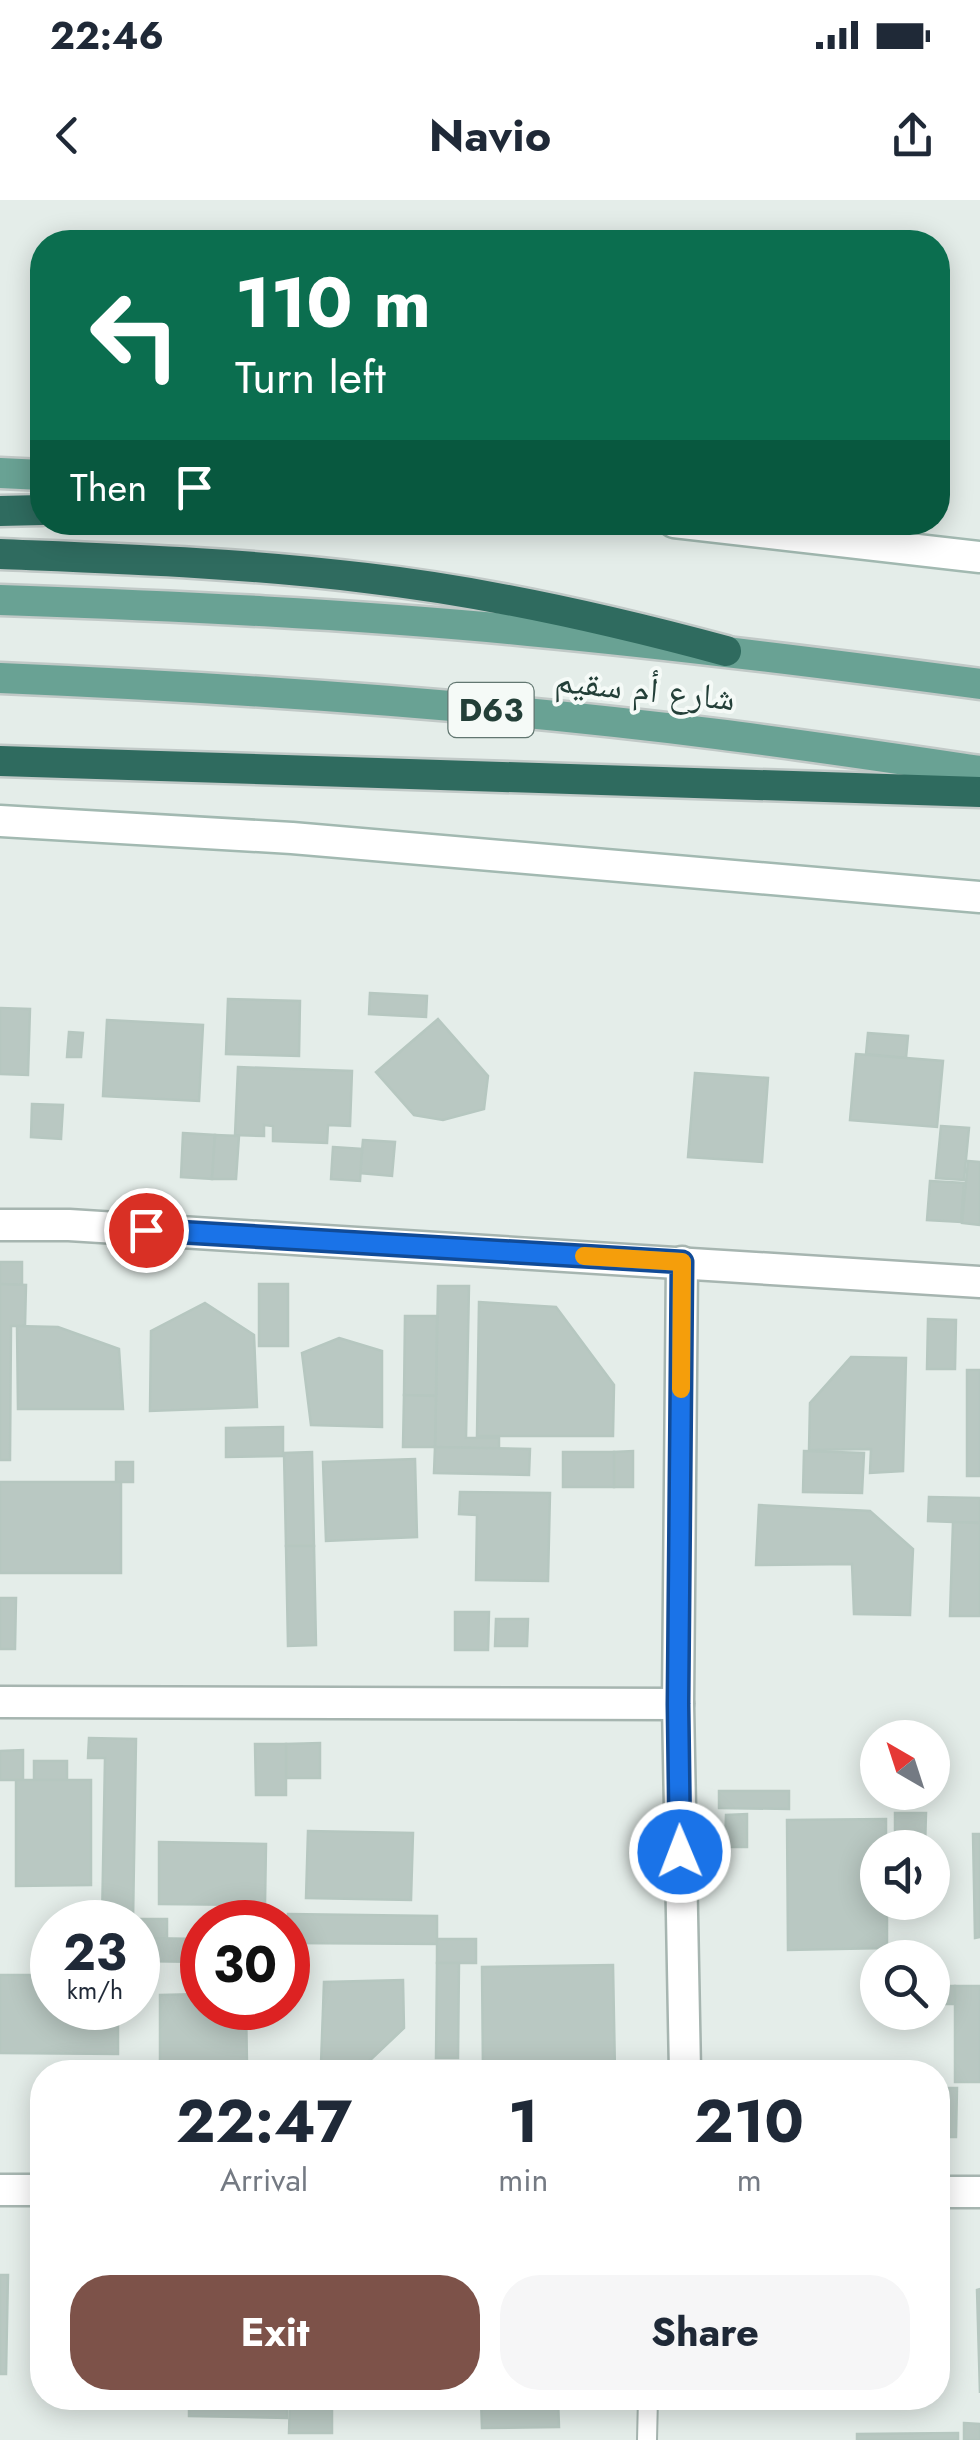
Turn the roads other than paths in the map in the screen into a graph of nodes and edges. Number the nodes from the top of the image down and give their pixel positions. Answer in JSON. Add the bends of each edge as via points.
{"nodes":[{"id":1,"x":0,"y":473,"type":"edge"},
{"id":2,"x":30,"y":475,"type":"edge"},
{"id":3,"x":30,"y":510,"type":"edge"},
{"id":4,"x":0,"y":511,"type":"edge"},
{"id":5,"x":788,"y":535,"type":"edge"},
{"id":6,"x":0,"y":554,"type":"edge"},
{"id":7,"x":980,"y":557,"type":"edge"},
{"id":8,"x":0,"y":600,"type":"edge"},
{"id":9,"x":726,"y":651,"type":"junction"},
{"id":10,"x":0,"y":678,"type":"edge"},
{"id":11,"x":980,"y":684,"type":"edge"},
{"id":12,"x":0,"y":761,"type":"edge"},
{"id":13,"x":980,"y":770,"type":"edge"},
{"id":14,"x":980,"y":792,"type":"edge"},
{"id":15,"x":0,"y":821,"type":"edge"},
{"id":16,"x":980,"y":897,"type":"edge"},
{"id":17,"x":0,"y":1225,"type":"edge"},
{"id":18,"x":682,"y":1262,"type":"junction"},
{"id":19,"x":980,"y":1282,"type":"edge"},
{"id":20,"x":0,"y":1702,"type":"edge"},
{"id":21,"x":678,"y":1704,"type":"junction"},
{"id":22,"x":684,"y":2060,"type":"edge"},
{"id":23,"x":0,"y":2190,"type":"edge"},
{"id":24,"x":30,"y":2190,"type":"edge"},
{"id":25,"x":950,"y":2192,"type":"edge"},
{"id":26,"x":980,"y":2192,"type":"edge"},
{"id":27,"x":648,"y":2410,"type":"edge"},
{"id":28,"x":647,"y":2440,"type":"edge"}],
"edges":[{"from":1,"to":2,"type":"main road"},
{"from":3,"to":4,"type":"highway"},
{"from":5,"to":7,"type":"street"},
{"from":6,"to":9,"type":"highway","via":[[368,578],[549,607]]},
{"from":8,"to":9,"type":"main road","name":"شارع أم سقيم","number":"D63","via":[[325,614]]},
{"from":9,"to":11,"type":"main road","name":"شارع أم سقيم","number":"D63"},
{"from":10,"to":13,"type":"main road","name":"شارع أم سقيم","number":"D63","via":[[439,705]]},
{"from":12,"to":14,"type":"highway"},
{"from":15,"to":16,"type":"street","via":[[292,838]]},
{"from":17,"to":18,"type":"street"},
{"from":18,"to":19,"type":"street"},
{"from":18,"to":21,"type":"street"},
{"from":20,"to":21,"type":"street"},
{"from":21,"to":22,"type":"street"},
{"from":23,"to":24,"type":"street"},
{"from":25,"to":26,"type":"street"},
{"from":27,"to":28,"type":"lane"}]}
